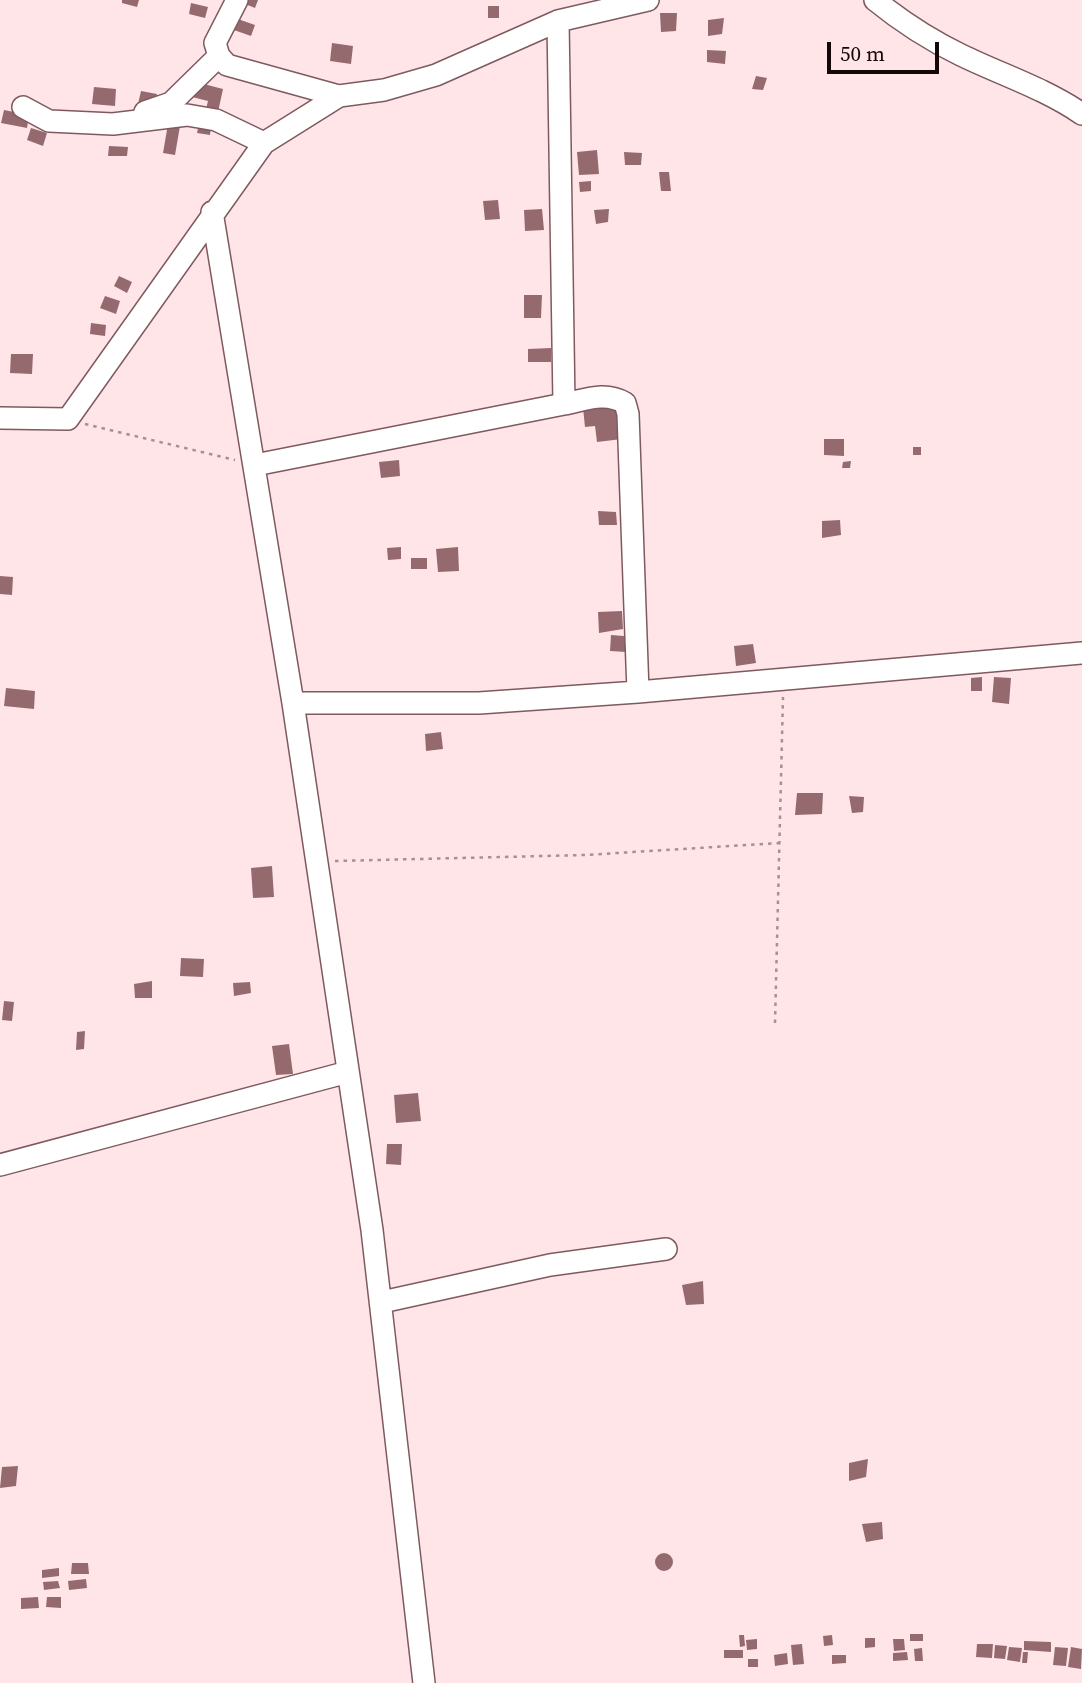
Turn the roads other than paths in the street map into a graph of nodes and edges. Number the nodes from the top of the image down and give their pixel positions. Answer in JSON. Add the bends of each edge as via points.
{"nodes":[{"id":1,"x":237,"y":0,"type":"edge"},
{"id":2,"x":648,"y":0,"type":"edge"},
{"id":3,"x":875,"y":0,"type":"edge"},
{"id":4,"x":558,"y":21,"type":"junction"},
{"id":5,"x":219,"y":56,"type":"junction"},
{"id":6,"x":339,"y":96,"type":"junction"},
{"id":7,"x":23,"y":107,"type":"dead end"},
{"id":8,"x":1082,"y":114,"type":"edge"},
{"id":9,"x":113,"y":124,"type":"junction"},
{"id":10,"x":264,"y":143,"type":"junction"},
{"id":11,"x":212,"y":212,"type":"junction"},
{"id":12,"x":564,"y":404,"type":"junction"},
{"id":13,"x":0,"y":418,"type":"edge"},
{"id":14,"x":255,"y":465,"type":"junction"},
{"id":15,"x":1082,"y":653,"type":"edge"},
{"id":16,"x":638,"y":692,"type":"junction"},
{"id":17,"x":293,"y":703,"type":"junction"},
{"id":18,"x":348,"y":1072,"type":"junction"},
{"id":19,"x":0,"y":1165,"type":"edge"},
{"id":20,"x":666,"y":1249,"type":"dead end"},
{"id":21,"x":382,"y":1302,"type":"junction"},
{"id":22,"x":424,"y":1683,"type":"edge"}],
"edges":[{"from":1,"to":5,"type":"street","via":[[215,43]]},
{"from":2,"to":4,"type":"street"},
{"from":3,"to":8,"type":"street","via":[[906,25],[961,55],[1058,97]]},
{"from":4,"to":6,"type":"street","via":[[436,75],[384,90]]},
{"from":4,"to":12,"type":"street"},
{"from":5,"to":6,"type":"street","via":[[226,65]]},
{"from":5,"to":9,"type":"street","via":[[171,103]]},
{"from":6,"to":10,"type":"street"},
{"from":7,"to":9,"type":"street","via":[[40,125]]},
{"from":9,"to":10,"type":"street","via":[[187,115],[216,120]]},
{"from":10,"to":11,"type":"street"},
{"from":11,"to":13,"type":"street","via":[[68,419]]},
{"from":11,"to":14,"type":"street"},
{"from":12,"to":14,"type":"street"},
{"from":12,"to":16,"type":"street","via":[[615,397],[625,403],[628,414]]},
{"from":14,"to":17,"type":"street"},
{"from":15,"to":16,"type":"street"},
{"from":16,"to":17,"type":"street","via":[[479,703]]},
{"from":17,"to":18,"type":"street"},
{"from":18,"to":19,"type":"street"},
{"from":18,"to":21,"type":"street"},
{"from":20,"to":21,"type":"street","via":[[550,1265]]},
{"from":21,"to":22,"type":"street"}]}
